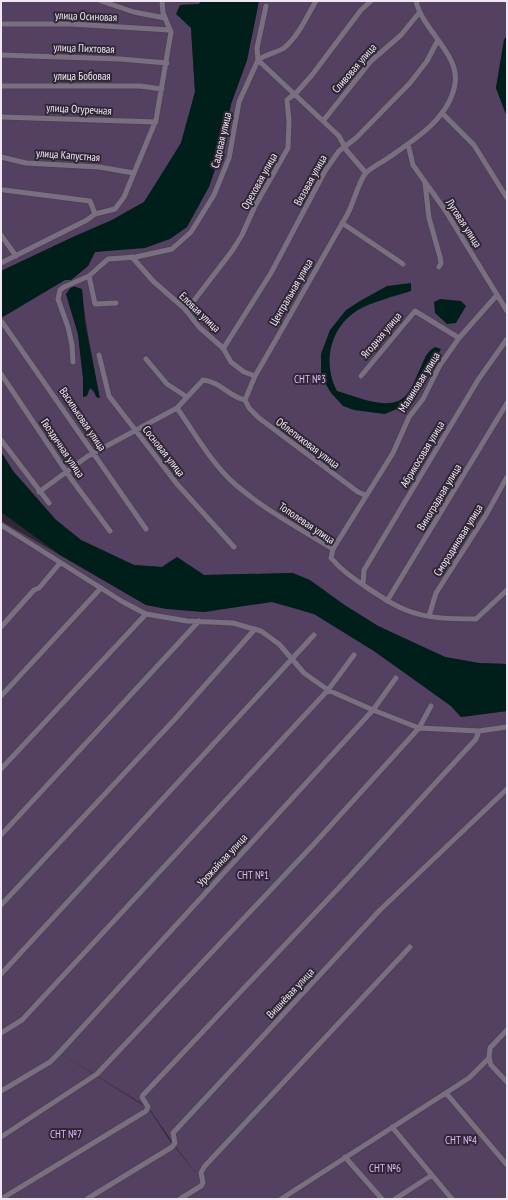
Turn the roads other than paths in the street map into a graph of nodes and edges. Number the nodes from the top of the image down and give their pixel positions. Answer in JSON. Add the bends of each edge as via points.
{"nodes":[{"id":1,"x":101,"y":1,"type":"edge"},
{"id":2,"x":162,"y":1,"type":"edge"},
{"id":3,"x":316,"y":1,"type":"edge"},
{"id":4,"x":371,"y":1,"type":"edge"},
{"id":5,"x":416,"y":1,"type":"edge"},
{"id":6,"x":266,"y":6,"type":"dead end"},
{"id":7,"x":419,"y":13,"type":"junction"},
{"id":8,"x":165,"y":18,"type":"junction"},
{"id":9,"x":1,"y":24,"type":"edge"},
{"id":10,"x":170,"y":30,"type":"junction"},
{"id":11,"x":438,"y":40,"type":"junction"},
{"id":12,"x":1,"y":55,"type":"edge"},
{"id":13,"x":258,"y":60,"type":"junction"},
{"id":14,"x":167,"y":63,"type":"junction"},
{"id":15,"x":1,"y":86,"type":"edge"},
{"id":16,"x":162,"y":89,"type":"junction"},
{"id":17,"x":294,"y":94,"type":"junction"},
{"id":18,"x":442,"y":112,"type":"junction"},
{"id":19,"x":1,"y":117,"type":"edge"},
{"id":20,"x":323,"y":121,"type":"junction"},
{"id":21,"x":156,"y":122,"type":"junction"},
{"id":22,"x":408,"y":144,"type":"junction"},
{"id":23,"x":346,"y":147,"type":"junction"},
{"id":24,"x":1,"y":157,"type":"edge"},
{"id":25,"x":134,"y":173,"type":"junction"},
{"id":26,"x":366,"y":173,"type":"junction"},
{"id":27,"x":425,"y":183,"type":"junction"},
{"id":28,"x":4,"y":190,"type":"dead end"},
{"id":29,"x":507,"y":198,"type":"edge"},
{"id":30,"x":95,"y":214,"type":"junction"},
{"id":31,"x":342,"y":223,"type":"junction"},
{"id":32,"x":1,"y":235,"type":"edge"},
{"id":33,"x":16,"y":256,"type":"junction"},
{"id":34,"x":132,"y":257,"type":"junction"},
{"id":35,"x":1,"y":264,"type":"edge"},
{"id":36,"x":403,"y":264,"type":"dead end"},
{"id":37,"x":438,"y":267,"type":"dead end"},
{"id":38,"x":89,"y":276,"type":"junction"},
{"id":39,"x":497,"y":295,"type":"junction"},
{"id":40,"x":116,"y":303,"type":"dead end"},
{"id":41,"x":186,"y":311,"type":"junction"},
{"id":42,"x":507,"y":311,"type":"edge"},
{"id":43,"x":2,"y":322,"type":"dead end"},
{"id":44,"x":459,"y":338,"type":"junction"},
{"id":45,"x":507,"y":338,"type":"edge"},
{"id":46,"x":223,"y":349,"type":"junction"},
{"id":47,"x":99,"y":355,"type":"dead end"},
{"id":48,"x":146,"y":359,"type":"dead end"},
{"id":49,"x":73,"y":362,"type":"dead end"},
{"id":50,"x":1,"y":374,"type":"edge"},
{"id":51,"x":255,"y":376,"type":"junction"},
{"id":52,"x":361,"y":376,"type":"dead end"},
{"id":53,"x":187,"y":397,"type":"junction"},
{"id":54,"x":245,"y":400,"type":"junction"},
{"id":55,"x":507,"y":403,"type":"edge"},
{"id":56,"x":177,"y":408,"type":"junction"},
{"id":57,"x":135,"y":431,"type":"junction"},
{"id":58,"x":1,"y":440,"type":"edge"},
{"id":59,"x":94,"y":453,"type":"junction"},
{"id":60,"x":66,"y":472,"type":"junction"},
{"id":61,"x":507,"y":477,"type":"edge"},
{"id":62,"x":39,"y":492,"type":"junction"},
{"id":63,"x":365,"y":495,"type":"junction"},
{"id":64,"x":49,"y":503,"type":"dead end"},
{"id":65,"x":1,"y":525,"type":"edge"},
{"id":66,"x":146,"y":529,"type":"dead end"},
{"id":67,"x":110,"y":531,"type":"dead end"},
{"id":68,"x":234,"y":547,"type":"dead end"},
{"id":69,"x":332,"y":549,"type":"junction"},
{"id":70,"x":60,"y":563,"type":"junction"},
{"id":71,"x":363,"y":584,"type":"junction"},
{"id":72,"x":101,"y":588,"type":"junction"},
{"id":73,"x":507,"y":590,"type":"edge"},
{"id":74,"x":387,"y":601,"type":"junction"},
{"id":75,"x":146,"y":614,"type":"junction"},
{"id":76,"x":429,"y":616,"type":"junction"},
{"id":77,"x":199,"y":621,"type":"junction"},
{"id":78,"x":1,"y":626,"type":"edge"},
{"id":79,"x":255,"y":630,"type":"junction"},
{"id":80,"x":314,"y":635,"type":"dead end"},
{"id":81,"x":354,"y":655,"type":"dead end"},
{"id":82,"x":292,"y":660,"type":"junction"},
{"id":83,"x":396,"y":678,"type":"dead end"},
{"id":84,"x":328,"y":690,"type":"junction"},
{"id":85,"x":1,"y":696,"type":"edge"},
{"id":86,"x":431,"y":706,"type":"dead end"},
{"id":87,"x":373,"y":710,"type":"junction"},
{"id":88,"x":507,"y":727,"type":"edge"},
{"id":89,"x":419,"y":728,"type":"junction"},
{"id":90,"x":479,"y":731,"type":"junction"},
{"id":91,"x":1,"y":769,"type":"edge"},
{"id":92,"x":507,"y":789,"type":"edge"},
{"id":93,"x":1,"y":835,"type":"edge"},
{"id":94,"x":1,"y":905,"type":"edge"},
{"id":95,"x":410,"y":947,"type":"dead end"},
{"id":96,"x":1,"y":974,"type":"edge"},
{"id":97,"x":507,"y":1030,"type":"edge"},
{"id":98,"x":1,"y":1033,"type":"edge"},
{"id":99,"x":489,"y":1058,"type":"junction"},
{"id":100,"x":507,"y":1082,"type":"edge"},
{"id":101,"x":1,"y":1091,"type":"edge"},
{"id":102,"x":446,"y":1093,"type":"junction"},
{"id":103,"x":392,"y":1128,"type":"junction"},
{"id":104,"x":1,"y":1137,"type":"edge"},
{"id":105,"x":345,"y":1157,"type":"junction"},
{"id":106,"x":507,"y":1165,"type":"edge"},
{"id":107,"x":432,"y":1175,"type":"junction"},
{"id":108,"x":1,"y":1199,"type":"edge"},
{"id":109,"x":87,"y":1199,"type":"edge"},
{"id":110,"x":180,"y":1199,"type":"edge"},
{"id":111,"x":282,"y":1199,"type":"edge"},
{"id":112,"x":382,"y":1199,"type":"edge"},
{"id":113,"x":395,"y":1199,"type":"edge"},
{"id":114,"x":452,"y":1199,"type":"edge"}],
"edges":[{"from":1,"to":8,"type":"street","via":[[134,12]]},
{"from":2,"to":8,"type":"street"},
{"from":3,"to":13,"type":"street","via":[[289,43]]},
{"from":4,"to":17,"type":"street","name":"Ореховая улица"},
{"from":5,"to":7,"type":"street"},
{"from":6,"to":13,"type":"street","name":"Садовая улица","via":[[257,48]]},
{"from":7,"to":11,"type":"street"},
{"from":7,"to":20,"type":"street","name":"Сливовая улица","via":[[400,35],[371,61]]},
{"from":8,"to":10,"type":"street"},
{"from":9,"to":10,"type":"street","name":"улица Осиновая","via":[[71,24]]},
{"from":10,"to":14,"type":"street"},
{"from":11,"to":18,"type":"street","via":[[448,53],[455,69],[455,84]]},
{"from":11,"to":23,"type":"street","name":"Вязовая улица","via":[[427,61],[410,83]]},
{"from":12,"to":14,"type":"street","name":"улица Пихтовая"},
{"from":13,"to":17,"type":"street"},
{"from":13,"to":34,"type":"street","name":"Садовая улица","via":[[239,102],[224,174],[206,210],[191,232],[172,249]]},
{"from":14,"to":16,"type":"street"},
{"from":15,"to":16,"type":"street","name":"улица Бобовая","via":[[140,86]]},
{"from":16,"to":21,"type":"street"},
{"from":17,"to":20,"type":"street"},
{"from":17,"to":41,"type":"street","name":"Ореховая улица","via":[[287,100],[288,148],[235,245]]},
{"from":18,"to":22,"type":"street","via":[[426,132]]},
{"from":18,"to":29,"type":"street","via":[[477,150]]},
{"from":19,"to":21,"type":"street","name":"улица Огуречная"},
{"from":20,"to":23,"type":"street","via":[[339,136]]},
{"from":21,"to":25,"type":"street"},
{"from":22,"to":26,"type":"street"},
{"from":22,"to":27,"type":"street","name":"Луговая улица","via":[[413,165]]},
{"from":23,"to":26,"type":"street"},
{"from":23,"to":46,"type":"street","name":"Вязовая улица","via":[[339,151],[325,171],[271,273]]},
{"from":24,"to":25,"type":"street","name":"улица Капустная","via":[[26,163],[99,167]]},
{"from":25,"to":30,"type":"street","via":[[124,197],[115,209]]},
{"from":26,"to":31,"type":"street","name":"Центральная улица"},
{"from":27,"to":37,"type":"street","via":[[429,218],[441,263]]},
{"from":27,"to":39,"type":"street","name":"Луговая улица","via":[[445,210]]},
{"from":28,"to":30,"type":"street","via":[[90,201]]},
{"from":30,"to":33,"type":"street"},
{"from":31,"to":36,"type":"street"},
{"from":31,"to":51,"type":"street","name":"Центральная улица"},
{"from":32,"to":33,"type":"street"},
{"from":33,"to":35,"type":"street"},
{"from":34,"to":38,"type":"street","name":"Садовая улица","via":[[108,259]]},
{"from":34,"to":41,"type":"street","name":"Еловая улица","via":[[152,281]]},
{"from":38,"to":40,"type":"street","via":[[95,304]]},
{"from":38,"to":49,"type":"street","name":"Садовая улица","via":[[60,290],[58,300],[68,327]]},
{"from":39,"to":42,"type":"street","name":"Луговая улица"},
{"from":39,"to":44,"type":"street","name":"Малиновая улица"},
{"from":41,"to":46,"type":"street","name":"Еловая улица"},
{"from":43,"to":59,"type":"street","name":"Васильковая улица"},
{"from":44,"to":52,"type":"street","name":"Ягодная улица","via":[[415,311]]},
{"from":44,"to":63,"type":"street","name":"Малиновая улица","via":[[440,365],[418,407],[409,417],[393,453]]},
{"from":45,"to":71,"type":"street","name":"Абрикосовая улица","via":[[478,380],[364,570]]},
{"from":46,"to":51,"type":"street","name":"Еловая улица","via":[[238,368]]},
{"from":47,"to":57,"type":"street","name":"Сосновая улица","via":[[110,396]]},
{"from":48,"to":53,"type":"street","via":[[167,384]]},
{"from":50,"to":60,"type":"street","name":"Гвоздичная улица"},
{"from":51,"to":54,"type":"street","name":"Центральная улица"},
{"from":53,"to":54,"type":"street","via":[[203,380],[209,380],[230,394]]},
{"from":53,"to":56,"type":"street"},
{"from":54,"to":63,"type":"street","name":"Облепиховая улица","via":[[258,418]]},
{"from":55,"to":74,"type":"street","name":"Виноградная улица"},
{"from":56,"to":57,"type":"street"},
{"from":56,"to":69,"type":"street","name":"Тополевая улица","via":[[205,448],[236,485]]},
{"from":57,"to":59,"type":"street"},
{"from":57,"to":68,"type":"street","name":"Сосновая улица","via":[[192,501]]},
{"from":58,"to":62,"type":"street"},
{"from":59,"to":60,"type":"street"},
{"from":59,"to":66,"type":"street","name":"Васильковая улица"},
{"from":60,"to":62,"type":"street"},
{"from":60,"to":67,"type":"street","name":"Гвоздичная улица"},
{"from":61,"to":76,"type":"street","name":"Смородиновая улица","via":[[436,593]]},
{"from":62,"to":64,"type":"street"},
{"from":63,"to":69,"type":"street","name":"Малиновая улица","via":[[363,504]]},
{"from":65,"to":70,"type":"street"},
{"from":69,"to":71,"type":"street","name":"Тополевая улица","via":[[331,558],[340,569]]},
{"from":70,"to":72,"type":"street"},
{"from":70,"to":78,"type":"street"},
{"from":71,"to":74,"type":"street","name":"Тополевая улица"},
{"from":72,"to":75,"type":"street"},
{"from":72,"to":85,"type":"street"},
{"from":73,"to":76,"type":"street","name":"Тополевая улица","via":[[476,619]]},
{"from":74,"to":76,"type":"street","name":"Тополевая улица","via":[[407,611]]},
{"from":75,"to":77,"type":"street"},
{"from":75,"to":91,"type":"street"},
{"from":77,"to":79,"type":"street","via":[[233,623]]},
{"from":77,"to":93,"type":"street"},
{"from":79,"to":82,"type":"street","via":[[261,631],[279,644]]},
{"from":79,"to":94,"type":"street"},
{"from":80,"to":82,"type":"street"},
{"from":81,"to":84,"type":"street"},
{"from":82,"to":84,"type":"street","via":[[304,673]]},
{"from":82,"to":96,"type":"street"},
{"from":83,"to":87,"type":"street","name":"Урожайная улица"},
{"from":84,"to":87,"type":"street"},
{"from":84,"to":98,"type":"street","via":[[22,1020]]},
{"from":86,"to":89,"type":"street"},
{"from":87,"to":89,"type":"street"},
{"from":87,"to":101,"type":"street","name":"Урожайная улица","via":[[59,1053],[50,1062]]},
{"from":88,"to":90,"type":"street"},
{"from":89,"to":90,"type":"street"},
{"from":89,"to":104,"type":"street","via":[[313,845],[97,1074]]},
{"from":90,"to":108,"type":"street","via":[[476,739],[349,877],[143,1094],[142,1097],[148,1107],[146,1111]]},
{"from":92,"to":109,"type":"street","name":"Вишнёвая улица","via":[[370,922],[173,1133],[175,1143],[172,1147]]},
{"from":95,"to":110,"type":"street","via":[[204,1167],[201,1173],[204,1183]]},
{"from":97,"to":99,"type":"street","via":[[490,1048]]},
{"from":99,"to":100,"type":"street","via":[[491,1065]]},
{"from":99,"to":102,"type":"street","via":[[469,1078]]},
{"from":102,"to":103,"type":"street"},
{"from":102,"to":106,"type":"street"},
{"from":103,"to":105,"type":"street"},
{"from":103,"to":107,"type":"street"},
{"from":105,"to":111,"type":"street"},
{"from":105,"to":112,"type":"street"},
{"from":107,"to":113,"type":"street"},
{"from":107,"to":114,"type":"street"}]}
